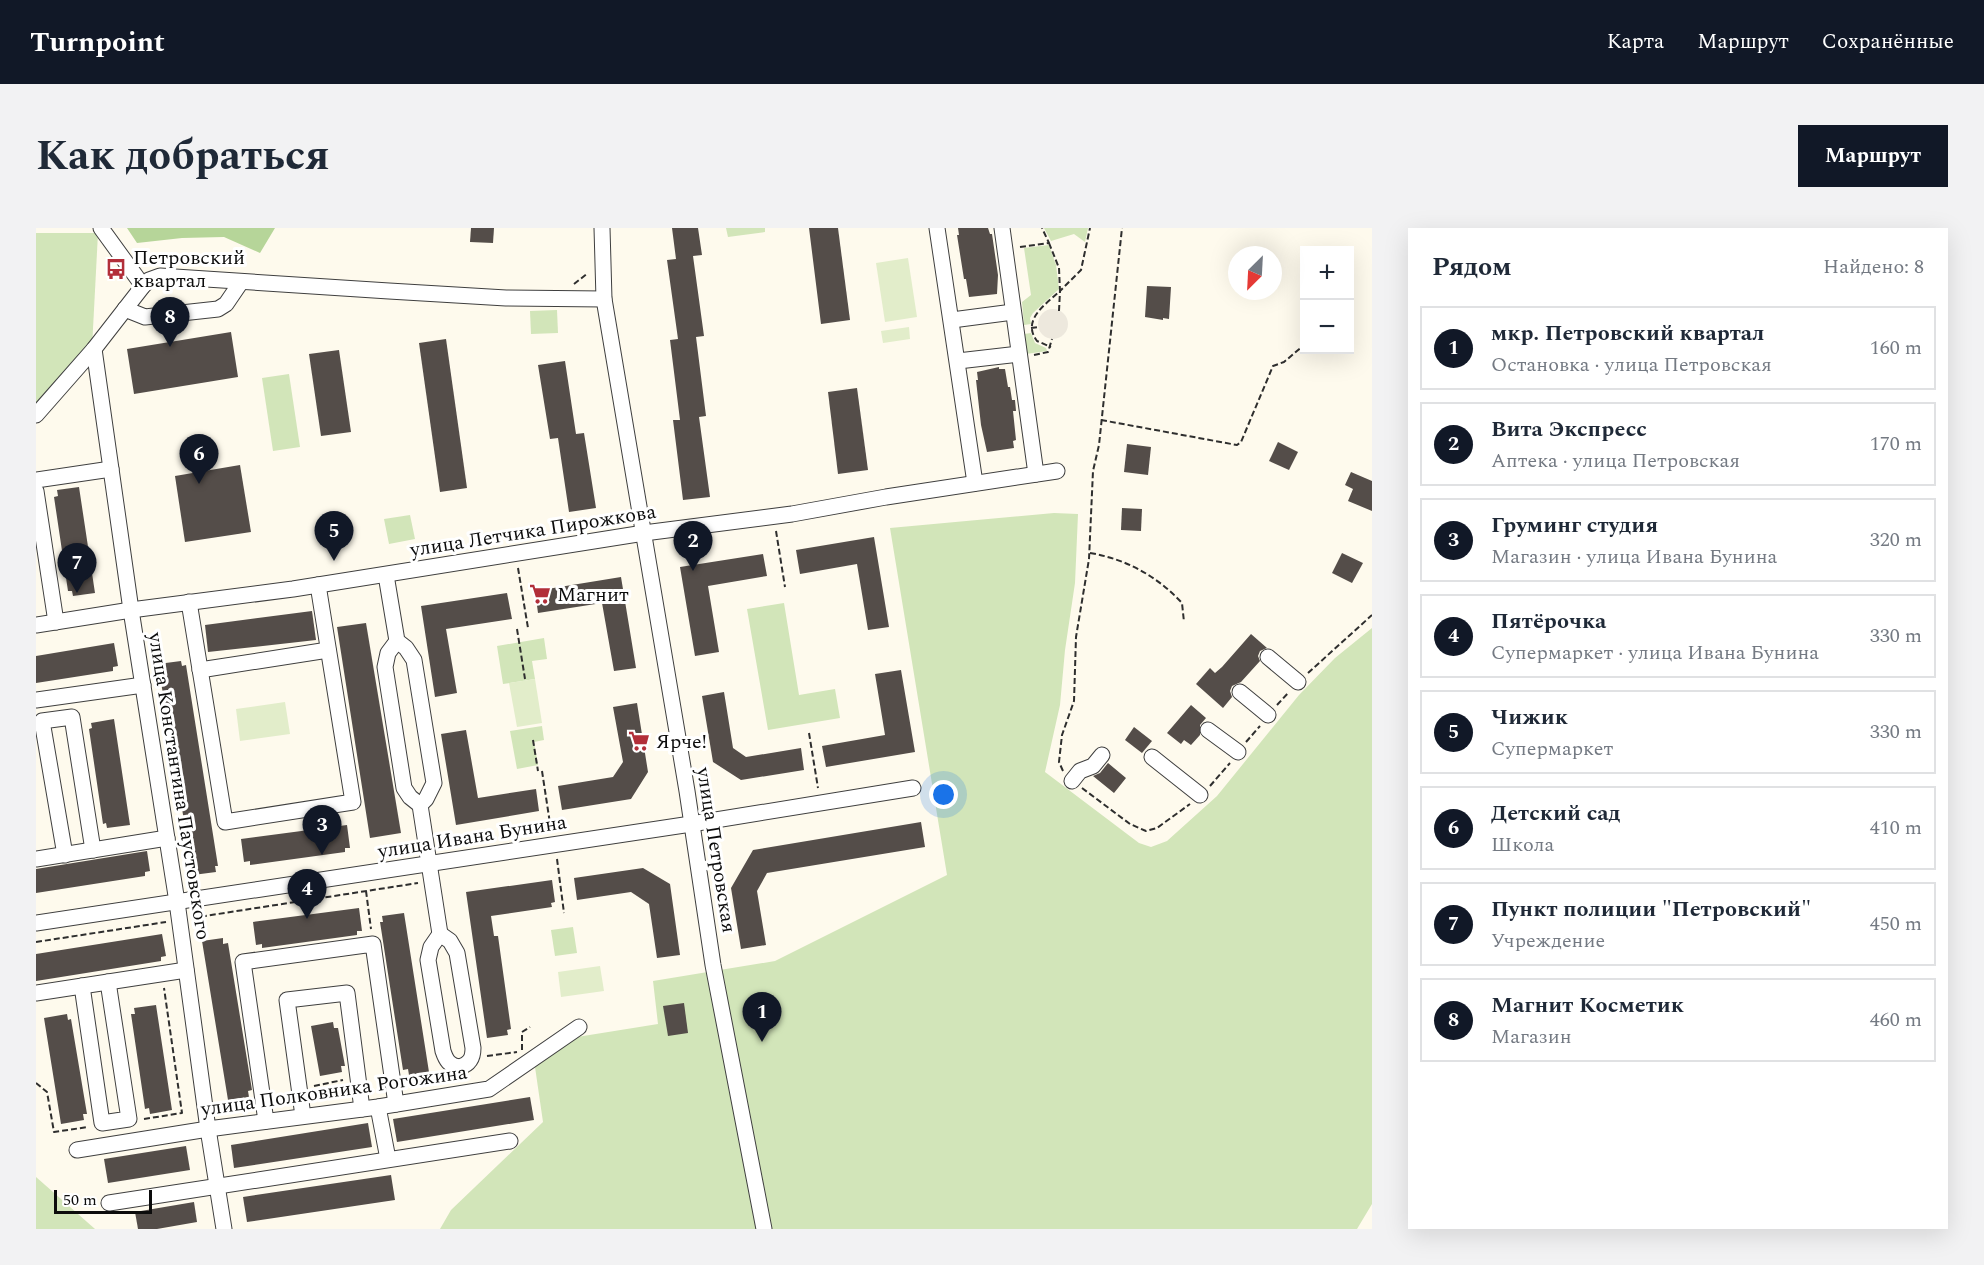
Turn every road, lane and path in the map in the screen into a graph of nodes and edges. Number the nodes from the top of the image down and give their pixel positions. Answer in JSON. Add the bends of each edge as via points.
{"nodes":[{"id":1,"x":101,"y":228,"type":"edge"},
{"id":2,"x":602,"y":228,"type":"edge"},
{"id":3,"x":937,"y":228,"type":"edge"},
{"id":4,"x":1002,"y":228,"type":"edge"},
{"id":5,"x":1042,"y":228,"type":"edge"},
{"id":6,"x":1090,"y":228,"type":"edge"},
{"id":7,"x":1122,"y":228,"type":"edge"},
{"id":8,"x":1050,"y":243,"type":"junction"},
{"id":9,"x":1005,"y":249,"type":"junction"},
{"id":10,"x":590,"y":270,"type":"dead end"},
{"id":11,"x":241,"y":282,"type":"junction"},
{"id":12,"x":143,"y":286,"type":"junction"},
{"id":13,"x":570,"y":287,"type":"dead end"},
{"id":14,"x":1060,"y":291,"type":"junction"},
{"id":15,"x":604,"y":300,"type":"junction"},
{"id":16,"x":125,"y":309,"type":"junction"},
{"id":17,"x":1059,"y":311,"type":"dead end"},
{"id":18,"x":1013,"y":312,"type":"junction"},
{"id":19,"x":952,"y":320,"type":"junction"},
{"id":20,"x":1052,"y":339,"type":"dead end"},
{"id":21,"x":1051,"y":347,"type":"junction"},
{"id":22,"x":94,"y":349,"type":"junction"},
{"id":23,"x":1300,"y":349,"type":"edge"},
{"id":24,"x":1019,"y":356,"type":"junction"},
{"id":25,"x":958,"y":361,"type":"junction"},
{"id":26,"x":36,"y":416,"type":"edge"},
{"id":27,"x":1101,"y":420,"type":"junction"},
{"id":28,"x":111,"y":469,"type":"junction"},
{"id":29,"x":1057,"y":471,"type":"dead end"},
{"id":30,"x":1036,"y":474,"type":"junction"},
{"id":31,"x":36,"y":480,"type":"edge"},
{"id":32,"x":975,"y":483,"type":"junction"},
{"id":33,"x":36,"y":491,"type":"edge"},
{"id":34,"x":773,"y":516,"type":"junction"},
{"id":35,"x":644,"y":533,"type":"junction"},
{"id":36,"x":1089,"y":553,"type":"junction"},
{"id":37,"x":516,"y":554,"type":"junction"},
{"id":38,"x":41,"y":560,"type":"edge"},
{"id":39,"x":386,"y":575,"type":"junction"},
{"id":40,"x":318,"y":585,"type":"junction"},
{"id":41,"x":785,"y":587,"type":"dead end"},
{"id":42,"x":189,"y":603,"type":"junction"},
{"id":43,"x":131,"y":610,"type":"junction"},
{"id":44,"x":1372,"y":615,"type":"edge"},
{"id":45,"x":1184,"y":621,"type":"dead end"},
{"id":46,"x":56,"y":622,"type":"junction"},
{"id":47,"x":36,"y":625,"type":"edge"},
{"id":48,"x":528,"y":628,"type":"dead end"},
{"id":49,"x":517,"y":630,"type":"dead end"},
{"id":50,"x":396,"y":641,"type":"junction"},
{"id":51,"x":328,"y":650,"type":"junction"},
{"id":52,"x":1268,"y":657,"type":"dead end"},
{"id":53,"x":200,"y":670,"type":"junction"},
{"id":54,"x":525,"y":679,"type":"dead end"},
{"id":55,"x":1298,"y":682,"type":"junction"},
{"id":56,"x":143,"y":685,"type":"junction"},
{"id":57,"x":1240,"y":692,"type":"dead end"},
{"id":58,"x":36,"y":700,"type":"edge"},
{"id":59,"x":1268,"y":715,"type":"junction"},
{"id":60,"x":1208,"y":730,"type":"dead end"},
{"id":61,"x":809,"y":733,"type":"dead end"},
{"id":62,"x":532,"y":740,"type":"dead end"},
{"id":63,"x":1238,"y":752,"type":"junction"},
{"id":64,"x":1102,"y":755,"type":"dead end"},
{"id":65,"x":1152,"y":757,"type":"dead end"},
{"id":66,"x":1072,"y":781,"type":"junction"},
{"id":67,"x":913,"y":788,"type":"dead end"},
{"id":68,"x":1200,"y":795,"type":"junction"},
{"id":69,"x":820,"y":803,"type":"junction"},
{"id":70,"x":420,"y":805,"type":"junction"},
{"id":71,"x":691,"y":824,"type":"junction"},
{"id":72,"x":167,"y":838,"type":"junction"},
{"id":73,"x":554,"y":845,"type":"junction"},
{"id":74,"x":93,"y":850,"type":"junction"},
{"id":75,"x":65,"y":855,"type":"junction"},
{"id":76,"x":36,"y":859,"type":"edge"},
{"id":77,"x":430,"y":864,"type":"junction"},
{"id":78,"x":432,"y":880,"type":"junction"},
{"id":79,"x":366,"y":891,"type":"junction"},
{"id":80,"x":183,"y":901,"type":"junction"},
{"id":81,"x":564,"y":913,"type":"dead end"},
{"id":82,"x":186,"y":919,"type":"junction"},
{"id":83,"x":36,"y":923,"type":"edge"},
{"id":84,"x":440,"y":934,"type":"junction"},
{"id":85,"x":36,"y":942,"type":"edge"},
{"id":86,"x":373,"y":944,"type":"junction"},
{"id":87,"x":186,"y":970,"type":"junction"},
{"id":88,"x":108,"y":982,"type":"junction"},
{"id":89,"x":82,"y":986,"type":"junction"},
{"id":90,"x":36,"y":993,"type":"edge"},
{"id":91,"x":530,"y":1027,"type":"dead end"},
{"id":92,"x":579,"y":1027,"type":"dead end"},
{"id":93,"x":472,"y":1058,"type":"junction"},
{"id":94,"x":439,"y":1073,"type":"dead end"},
{"id":95,"x":358,"y":1078,"type":"junction"},
{"id":96,"x":393,"y":1079,"type":"junction"},
{"id":97,"x":299,"y":1089,"type":"junction"},
{"id":98,"x":263,"y":1100,"type":"junction"},
{"id":99,"x":396,"y":1104,"type":"junction"},
{"id":100,"x":378,"y":1107,"type":"junction"},
{"id":101,"x":205,"y":1109,"type":"junction"},
{"id":102,"x":362,"y":1109,"type":"junction"},
{"id":103,"x":303,"y":1116,"type":"junction"},
{"id":104,"x":266,"y":1121,"type":"junction"},
{"id":105,"x":208,"y":1129,"type":"junction"},
{"id":106,"x":510,"y":1141,"type":"dead end"},
{"id":107,"x":77,"y":1150,"type":"dead end"},
{"id":108,"x":388,"y":1159,"type":"junction"},
{"id":109,"x":217,"y":1186,"type":"junction"},
{"id":110,"x":109,"y":1203,"type":"dead end"},
{"id":111,"x":224,"y":1229,"type":"edge"},
{"id":112,"x":764,"y":1229,"type":"edge"}],
"edges":[{"from":1,"to":12,"type":"street"},
{"from":2,"to":15,"type":"street","name":"улица Петровская"},
{"from":3,"to":19,"type":"street"},
{"from":4,"to":9,"type":"street"},
{"from":5,"to":8,"type":"path"},
{"from":6,"to":14,"type":"path","via":[[1081,270]]},
{"from":7,"to":27,"type":"path"},
{"from":8,"to":9,"type":"path"},
{"from":8,"to":14,"type":"path","via":[[1059,268]]},
{"from":9,"to":18,"type":"street"},
{"from":10,"to":13,"type":"path"},
{"from":11,"to":12,"type":"street","via":[[164,276]]},
{"from":11,"to":15,"type":"street"},
{"from":11,"to":16,"type":"street","via":[[218,309],[145,316]]},
{"from":12,"to":16,"type":"street"},
{"from":14,"to":17,"type":"path"},
{"from":14,"to":21,"type":"path","via":[[1032,320],[1034,339]]},
{"from":15,"to":35,"type":"street","name":"улица Петровская"},
{"from":16,"to":22,"type":"street"},
{"from":18,"to":19,"type":"street"},
{"from":18,"to":24,"type":"street"},
{"from":19,"to":25,"type":"street"},
{"from":20,"to":21,"type":"path"},
{"from":21,"to":24,"type":"path","via":[[1046,353]]},
{"from":22,"to":26,"type":"street"},
{"from":22,"to":28,"type":"street","name":"улица Константина Паустовского"},
{"from":23,"to":27,"type":"path","via":[[1273,366],[1237,445]]},
{"from":24,"to":25,"type":"street"},
{"from":24,"to":30,"type":"street"},
{"from":25,"to":32,"type":"street"},
{"from":27,"to":36,"type":"path","via":[[1093,471]]},
{"from":28,"to":31,"type":"street"},
{"from":28,"to":43,"type":"street","name":"улица Константина Паустовского"},
{"from":29,"to":30,"type":"street","name":"улица Летчика Пирожкова"},
{"from":30,"to":32,"type":"street","name":"улица Летчика Пирожкова"},
{"from":32,"to":34,"type":"street","name":"улица Летчика Пирожкова"},
{"from":33,"to":38,"type":"street"},
{"from":34,"to":35,"type":"street","name":"улица Летчика Пирожкова"},
{"from":34,"to":41,"type":"path"},
{"from":35,"to":37,"type":"street","name":"улица Летчика Пирожкова"},
{"from":35,"to":71,"type":"street","name":"улица Петровская"},
{"from":36,"to":45,"type":"path","via":[[1123,561],[1161,583],[1182,603]]},
{"from":36,"to":66,"type":"path","via":[[1076,637],[1074,701],[1062,735],[1059,762]]},
{"from":37,"to":39,"type":"street","name":"улица Летчика Пирожкова"},
{"from":37,"to":48,"type":"path"},
{"from":38,"to":46,"type":"street"},
{"from":39,"to":40,"type":"street","name":"улица Летчика Пирожкова"},
{"from":39,"to":50,"type":"street"},
{"from":40,"to":42,"type":"street","name":"улица Летчика Пирожкова"},
{"from":40,"to":51,"type":"street"},
{"from":42,"to":43,"type":"street","name":"улица Летчика Пирожкова"},
{"from":42,"to":53,"type":"street"},
{"from":43,"to":46,"type":"street","name":"улица Летчика Пирожкова"},
{"from":43,"to":56,"type":"street","name":"улица Константина Паустовского"},
{"from":44,"to":55,"type":"path"},
{"from":46,"to":47,"type":"street","name":"улица Летчика Пирожкова"},
{"from":49,"to":54,"type":"path"},
{"from":50,"to":70,"type":"street","via":[[385,667],[404,788]]},
{"from":50,"to":70,"type":"street","via":[[414,660],[434,783]]},
{"from":51,"to":53,"type":"street"},
{"from":51,"to":53,"type":"street","via":[[353,802],[237,821],[225,822]]},
{"from":52,"to":55,"type":"street"},
{"from":55,"to":59,"type":"path"},
{"from":56,"to":58,"type":"street"},
{"from":56,"to":72,"type":"street","name":"улица Константина Паустовского"},
{"from":57,"to":59,"type":"street"},
{"from":59,"to":63,"type":"path"},
{"from":60,"to":63,"type":"street"},
{"from":61,"to":69,"type":"path"},
{"from":62,"to":73,"type":"path"},
{"from":63,"to":68,"type":"path"},
{"from":64,"to":66,"type":"street"},
{"from":65,"to":68,"type":"street"},
{"from":66,"to":68,"type":"path","via":[[1130,824],[1146,831],[1174,817]]},
{"from":67,"to":69,"type":"street","name":"улица Ивана Бунина"},
{"from":69,"to":71,"type":"street","name":"улица Ивана Бунина"},
{"from":70,"to":77,"type":"street"},
{"from":71,"to":73,"type":"street","name":"улица Ивана Бунина"},
{"from":71,"to":112,"type":"street","name":"улица Петровская","via":[[713,965]]},
{"from":72,"to":74,"type":"street"},
{"from":72,"to":80,"type":"street","name":"улица Константина Паустовского"},
{"from":73,"to":77,"type":"street","name":"улица Ивана Бунина"},
{"from":73,"to":81,"type":"path"},
{"from":74,"to":75,"type":"street"},
{"from":74,"to":75,"type":"street","via":[[72,717],[42,722]]},
{"from":75,"to":76,"type":"street"},
{"from":77,"to":78,"type":"street"},
{"from":77,"to":80,"type":"street","name":"улица Ивана Бунина"},
{"from":78,"to":79,"type":"path"},
{"from":78,"to":84,"type":"street"},
{"from":79,"to":82,"type":"path"},
{"from":79,"to":86,"type":"path"},
{"from":80,"to":82,"type":"street","name":"улица Константина Паустовского"},
{"from":80,"to":82,"type":"path"},
{"from":80,"to":83,"type":"street","name":"улица Ивана Бунина"},
{"from":82,"to":85,"type":"path"},
{"from":82,"to":87,"type":"street","name":"улица Константина Паустовского"},
{"from":84,"to":93,"type":"street","via":[[457,953]]},
{"from":84,"to":93,"type":"street","via":[[431,946],[428,960],[445,1059],[454,1066],[466,1065]]},
{"from":86,"to":96,"type":"street"},
{"from":86,"to":98,"type":"street","via":[[243,962]]},
{"from":87,"to":88,"type":"street"},
{"from":87,"to":101,"type":"street","name":"улица Константина Паустовского"},
{"from":88,"to":89,"type":"street"},
{"from":88,"to":89,"type":"street","via":[[129,1119],[102,1123]]},
{"from":89,"to":90,"type":"street"},
{"from":91,"to":93,"type":"path","via":[[522,1032],[520,1051]]},
{"from":92,"to":99,"type":"street","name":"улица Полковника Рогожина","via":[[489,1089]]},
{"from":94,"to":96,"type":"path"},
{"from":95,"to":97,"type":"path"},
{"from":95,"to":97,"type":"street","via":[[347,993],[287,1000]]},
{"from":95,"to":102,"type":"street"},
{"from":96,"to":99,"type":"street"},
{"from":97,"to":103,"type":"street"},
{"from":98,"to":101,"type":"path"},
{"from":98,"to":104,"type":"street"},
{"from":99,"to":100,"type":"street","name":"улица Полковника Рогожина"},
{"from":100,"to":102,"type":"street","name":"улица Полковника Рогожина"},
{"from":100,"to":108,"type":"street"},
{"from":101,"to":105,"type":"street","name":"улица Константина Паустовского"},
{"from":102,"to":103,"type":"street","name":"улица Полковника Рогожина"},
{"from":103,"to":104,"type":"street","name":"улица Полковника Рогожина"},
{"from":104,"to":105,"type":"street","name":"улица Полковника Рогожина"},
{"from":105,"to":107,"type":"street","name":"улица Полковника Рогожина"},
{"from":105,"to":109,"type":"street","name":"улица Константина Паустовского"},
{"from":106,"to":108,"type":"street"},
{"from":108,"to":109,"type":"street"},
{"from":109,"to":110,"type":"street"},
{"from":109,"to":111,"type":"street","name":"улица Константина Паустовского"}]}
